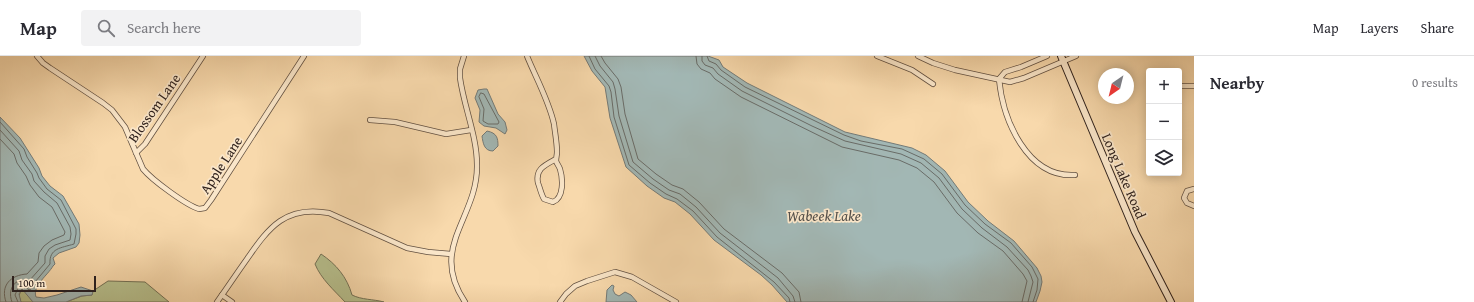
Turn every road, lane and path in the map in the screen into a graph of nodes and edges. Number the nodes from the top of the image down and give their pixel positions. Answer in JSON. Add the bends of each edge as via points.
{"nodes":[{"id":1,"x":37,"y":56,"type":"edge"},
{"id":2,"x":203,"y":56,"type":"edge"},
{"id":3,"x":304,"y":56,"type":"edge"},
{"id":4,"x":464,"y":56,"type":"edge"},
{"id":5,"x":527,"y":56,"type":"edge"},
{"id":6,"x":877,"y":56,"type":"edge"},
{"id":7,"x":918,"y":56,"type":"edge"},
{"id":8,"x":1047,"y":56,"type":"edge"},
{"id":9,"x":1076,"y":56,"type":"edge"},
{"id":10,"x":1062,"y":59,"type":"edge"},
{"id":11,"x":999,"y":79,"type":"junction"},
{"id":12,"x":933,"y":84,"type":"dead end"},
{"id":13,"x":1182,"y":86,"type":"edge"},
{"id":14,"x":1194,"y":86,"type":"edge"},
{"id":15,"x":370,"y":120,"type":"dead end"},
{"id":16,"x":471,"y":130,"type":"junction"},
{"id":17,"x":136,"y":153,"type":"junction"},
{"id":18,"x":556,"y":159,"type":"junction"},
{"id":19,"x":1075,"y":175,"type":"dead end"},
{"id":20,"x":1194,"y":189,"type":"edge"},
{"id":21,"x":1194,"y":206,"type":"edge"},
{"id":22,"x":451,"y":254,"type":"junction"},
{"id":23,"x":222,"y":295,"type":"junction"},
{"id":24,"x":217,"y":302,"type":"edge"},
{"id":25,"x":232,"y":302,"type":"edge"},
{"id":26,"x":465,"y":302,"type":"edge"},
{"id":27,"x":560,"y":302,"type":"edge"},
{"id":28,"x":676,"y":302,"type":"edge"},
{"id":29,"x":1171,"y":302,"type":"edge"}],
"edges":[{"from":1,"to":17,"type":"street","name":"Apple Lane","via":[[43,63],[112,110],[125,127]]},
{"from":2,"to":17,"type":"street","name":"Blossom Lane","via":[[149,138]]},
{"from":3,"to":17,"type":"street","name":"Apple Lane","via":[[212,200],[204,208],[196,209],[152,178],[143,169]]},
{"from":4,"to":16,"type":"street","via":[[460,78]]},
{"from":5,"to":18,"type":"street","via":[[552,116],[557,144]]},
{"from":6,"to":12,"type":"street","via":[[912,70]]},
{"from":7,"to":11,"type":"street","via":[[955,70]]},
{"from":8,"to":11,"type":"street","via":[[1005,72]]},
{"from":9,"to":10,"type":"street"},
{"from":10,"to":11,"type":"street","via":[[1017,80],[1010,82]]},
{"from":10,"to":29,"type":"main road","name":"Long Lake Road","via":[[1135,232]]},
{"from":11,"to":19,"type":"street","via":[[1004,110],[1025,149],[1046,170],[1061,175]]},
{"from":13,"to":14,"type":"street"},
{"from":15,"to":16,"type":"street","via":[[394,122],[446,134]]},
{"from":16,"to":22,"type":"street","via":[[477,157],[476,183]]},
{"from":18,"to":18,"type":"street","via":[[541,168],[537,178],[544,198],[553,202],[558,199],[562,184],[560,167]]},
{"from":20,"to":21,"type":"street","via":[[1187,191],[1184,196],[1187,203]]},
{"from":22,"to":23,"type":"street","via":[[407,248],[336,215],[317,211],[306,212],[286,217],[270,228]]},
{"from":22,"to":26,"type":"street","via":[[454,280]]},
{"from":23,"to":24,"type":"street"},
{"from":23,"to":25,"type":"street"},
{"from":27,"to":28,"type":"street","via":[[575,286],[615,272],[632,277]]}]}
